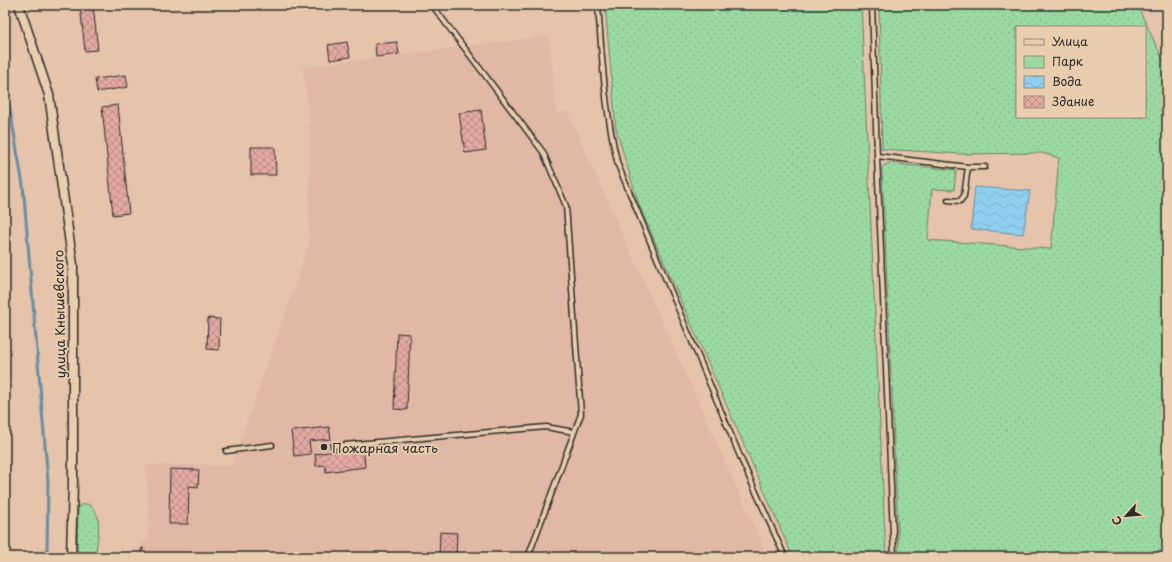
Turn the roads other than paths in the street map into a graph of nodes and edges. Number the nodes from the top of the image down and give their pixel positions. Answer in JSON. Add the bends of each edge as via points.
{"nodes":[{"id":1,"x":19,"y":5,"type":"edge"},
{"id":2,"x":432,"y":5,"type":"edge"},
{"id":3,"x":598,"y":5,"type":"edge"},
{"id":4,"x":872,"y":5,"type":"edge"},
{"id":5,"x":877,"y":156,"type":"junction"},
{"id":6,"x":968,"y":167,"type":"junction"},
{"id":7,"x":984,"y":168,"type":"dead end"},
{"id":8,"x":948,"y":200,"type":"dead end"},
{"id":9,"x":574,"y":432,"type":"junction"},
{"id":10,"x":272,"y":446,"type":"dead end"},
{"id":11,"x":333,"y":446,"type":"dead end"},
{"id":12,"x":226,"y":450,"type":"dead end"},
{"id":13,"x":72,"y":557,"type":"edge"},
{"id":14,"x":528,"y":557,"type":"edge"},
{"id":15,"x":785,"y":557,"type":"edge"},
{"id":16,"x":894,"y":557,"type":"edge"}],
"edges":[{"from":1,"to":13,"type":"street","name":"улица Кнышевского","via":[[49,95],[73,265]]},
{"from":2,"to":9,"type":"lane","via":[[543,152],[566,206],[581,414]]},
{"from":3,"to":15,"type":"lane","via":[[606,103],[618,165]]},
{"from":4,"to":5,"type":"lane"},
{"from":5,"to":6,"type":"lane"},
{"from":5,"to":16,"type":"lane"},
{"from":6,"to":7,"type":"lane"},
{"from":6,"to":8,"type":"lane","via":[[964,196],[960,201]]},
{"from":9,"to":11,"type":"lane","via":[[546,427]]},
{"from":9,"to":14,"type":"lane"},
{"from":10,"to":12,"type":"lane"}]}
